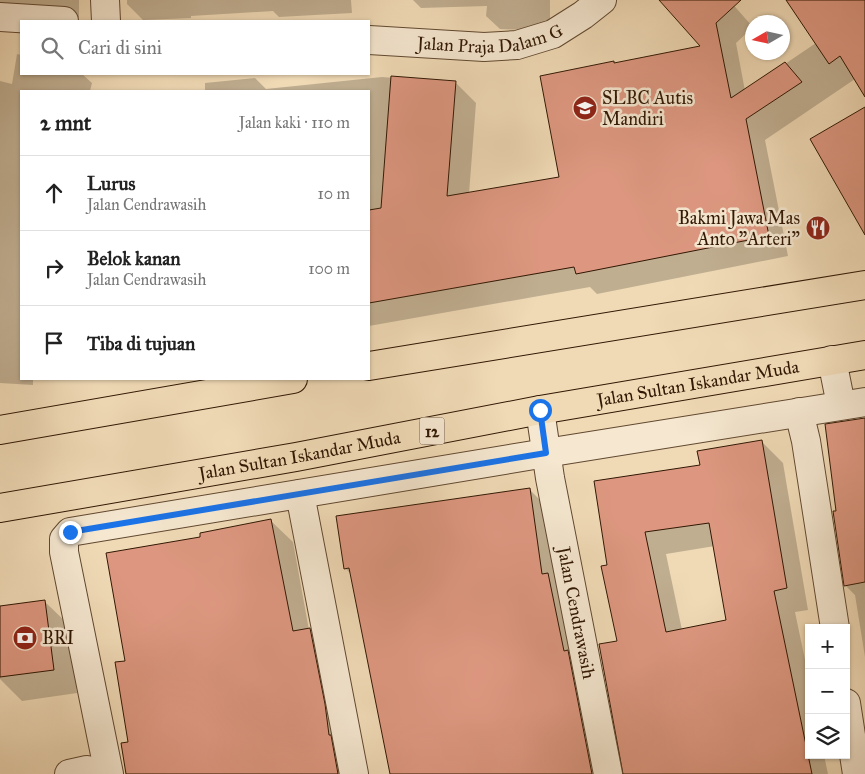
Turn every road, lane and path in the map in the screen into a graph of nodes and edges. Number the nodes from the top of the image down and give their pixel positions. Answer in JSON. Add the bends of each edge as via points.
{"nodes":[{"id":1,"x":105,"y":0,"type":"edge"},
{"id":2,"x":602,"y":0,"type":"edge"},
{"id":3,"x":0,"y":17,"type":"edge"},
{"id":4,"x":48,"y":20,"type":"edge"},
{"id":5,"x":106,"y":20,"type":"edge"},
{"id":6,"x":370,"y":40,"type":"edge"},
{"id":7,"x":865,"y":285,"type":"edge"},
{"id":8,"x":865,"y":355,"type":"edge"},
{"id":9,"x":832,"y":360,"type":"junction"},
{"id":10,"x":370,"y":366,"type":"edge"},
{"id":11,"x":288,"y":380,"type":"edge"},
{"id":12,"x":853,"y":404,"type":"edge"},
{"id":13,"x":540,"y":410,"type":"junction"},
{"id":14,"x":799,"y":412,"type":"junction"},
{"id":15,"x":0,"y":430,"type":"edge"},
{"id":16,"x":546,"y":453,"type":"junction"},
{"id":17,"x":300,"y":494,"type":"junction"},
{"id":18,"x":0,"y":508,"type":"edge"},
{"id":19,"x":834,"y":624,"type":"edge"},
{"id":20,"x":848,"y":714,"type":"edge"},
{"id":21,"x":88,"y":773,"type":"edge"},
{"id":22,"x":354,"y":774,"type":"edge"},
{"id":23,"x":608,"y":774,"type":"edge"},
{"id":24,"x":857,"y":774,"type":"edge"}],
"edges":[{"from":1,"to":5,"type":"street"},
{"from":2,"to":6,"type":"street","name":"Jalan Praja Dalam G","via":[[553,34],[517,45],[484,47]]},
{"from":3,"to":4,"type":"street"},
{"from":7,"to":10,"type":"highway"},
{"from":8,"to":9,"type":"highway","name":"Jalan Sultan Iskandar Muda","number":"12"},
{"from":9,"to":12,"type":"street"},
{"from":9,"to":13,"type":"highway","name":"Jalan Sultan Iskandar Muda","number":"12"},
{"from":11,"to":15,"type":"highway"},
{"from":12,"to":14,"type":"street"},
{"from":13,"to":16,"type":"street","name":"Jalan Cendrawasih"},
{"from":13,"to":18,"type":"highway","name":"Jalan Sultan Iskandar Muda","number":"12","via":[[296,457]]},
{"from":14,"to":16,"type":"street"},
{"from":14,"to":19,"type":"street"},
{"from":16,"to":17,"type":"street"},
{"from":16,"to":23,"type":"street","name":"Jalan Cendrawasih"},
{"from":17,"to":21,"type":"street","via":[[70,532],[64,539]]},
{"from":17,"to":22,"type":"street"},
{"from":20,"to":24,"type":"street"}]}
